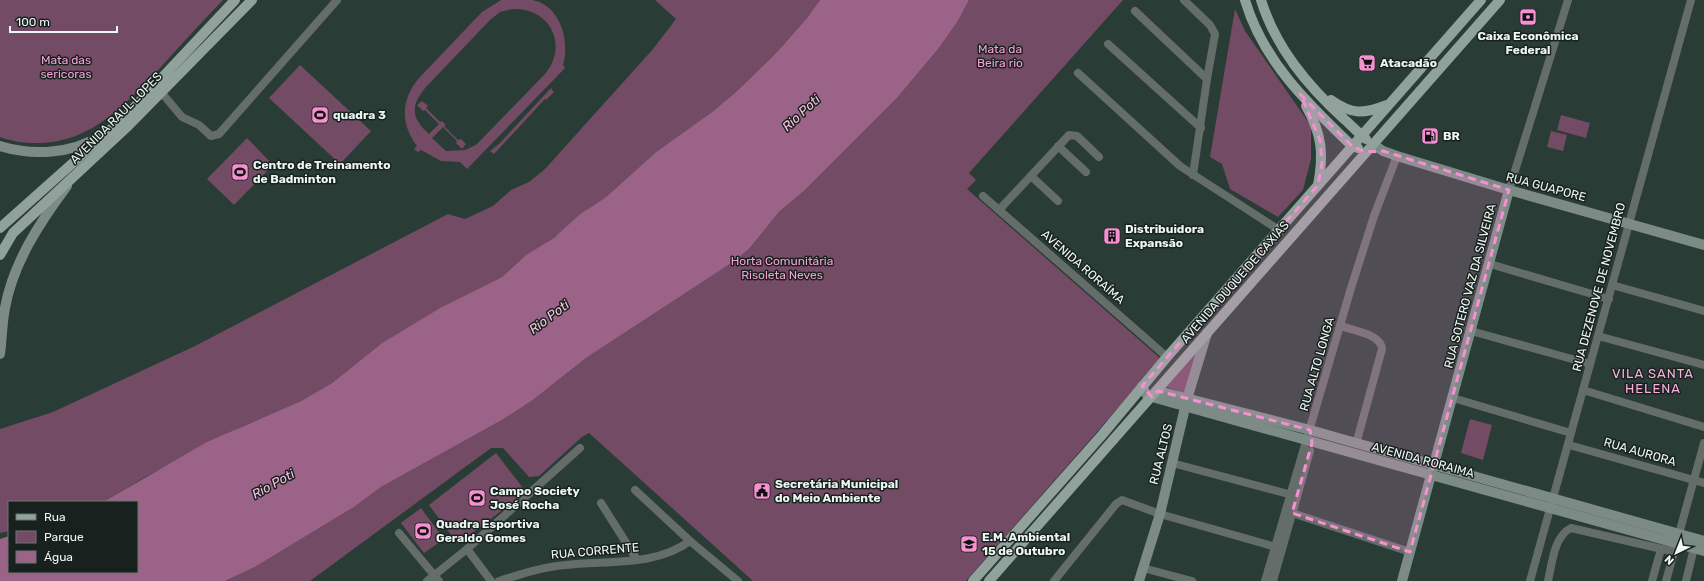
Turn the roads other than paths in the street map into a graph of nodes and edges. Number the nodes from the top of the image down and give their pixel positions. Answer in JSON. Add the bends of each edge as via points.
{"nodes":[{"id":1,"x":252,"y":0,"type":"edge"},
{"id":2,"x":337,"y":0,"type":"edge"},
{"id":3,"x":1184,"y":0,"type":"edge"},
{"id":4,"x":1245,"y":0,"type":"edge"},
{"id":5,"x":1262,"y":0,"type":"edge"},
{"id":6,"x":1481,"y":0,"type":"edge"},
{"id":7,"x":1500,"y":0,"type":"edge"},
{"id":8,"x":1568,"y":0,"type":"edge"},
{"id":9,"x":1691,"y":0,"type":"edge"},
{"id":10,"x":232,"y":3,"type":"edge"},
{"id":11,"x":1135,"y":11,"type":"dead end"},
{"id":12,"x":239,"y":14,"type":"junction"},
{"id":13,"x":1108,"y":44,"type":"dead end"},
{"id":14,"x":1078,"y":73,"type":"dead end"},
{"id":15,"x":1207,"y":79,"type":"junction"},
{"id":16,"x":1310,"y":85,"type":"junction"},
{"id":17,"x":160,"y":92,"type":"junction"},
{"id":18,"x":1300,"y":94,"type":"junction"},
{"id":19,"x":1390,"y":103,"type":"junction"},
{"id":20,"x":117,"y":125,"type":"junction"},
{"id":21,"x":1201,"y":128,"type":"junction"},
{"id":22,"x":1361,"y":136,"type":"junction"},
{"id":23,"x":1373,"y":144,"type":"junction"},
{"id":24,"x":0,"y":146,"type":"edge"},
{"id":25,"x":1058,"y":146,"type":"junction"},
{"id":26,"x":1352,"y":146,"type":"junction"},
{"id":27,"x":1383,"y":151,"type":"junction"},
{"id":28,"x":1365,"y":152,"type":"junction"},
{"id":29,"x":1397,"y":156,"type":"junction"},
{"id":30,"x":1100,"y":157,"type":"dead end"},
{"id":31,"x":1086,"y":172,"type":"dead end"},
{"id":32,"x":1193,"y":175,"type":"junction"},
{"id":33,"x":1031,"y":176,"type":"junction"},
{"id":34,"x":73,"y":179,"type":"junction"},
{"id":35,"x":1318,"y":185,"type":"junction"},
{"id":36,"x":1509,"y":190,"type":"junction"},
{"id":37,"x":983,"y":196,"type":"dead end"},
{"id":38,"x":1058,"y":201,"type":"dead end"},
{"id":39,"x":999,"y":210,"type":"junction"},
{"id":40,"x":1629,"y":223,"type":"junction"},
{"id":41,"x":0,"y":228,"type":"edge"},
{"id":42,"x":1279,"y":230,"type":"junction"},
{"id":43,"x":1704,"y":245,"type":"edge"},
{"id":44,"x":0,"y":255,"type":"edge"},
{"id":45,"x":1490,"y":264,"type":"junction"},
{"id":46,"x":1612,"y":285,"type":"junction"},
{"id":47,"x":1609,"y":299,"type":"junction"},
{"id":48,"x":1704,"y":311,"type":"edge"},
{"id":49,"x":1341,"y":326,"type":"junction"},
{"id":50,"x":1471,"y":331,"type":"junction"},
{"id":51,"x":1207,"y":333,"type":"junction"},
{"id":52,"x":1598,"y":336,"type":"junction"},
{"id":53,"x":0,"y":354,"type":"edge"},
{"id":54,"x":1167,"y":357,"type":"junction"},
{"id":55,"x":1590,"y":364,"type":"junction"},
{"id":56,"x":1704,"y":366,"type":"edge"},
{"id":57,"x":1142,"y":386,"type":"junction"},
{"id":58,"x":1583,"y":390,"type":"junction"},
{"id":59,"x":1155,"y":394,"type":"junction"},
{"id":60,"x":1453,"y":398,"type":"junction"},
{"id":61,"x":1186,"y":403,"type":"junction"},
{"id":62,"x":1704,"y":427,"type":"edge"},
{"id":63,"x":1310,"y":430,"type":"junction"},
{"id":64,"x":1571,"y":433,"type":"junction"},
{"id":65,"x":1310,"y":443,"type":"junction"},
{"id":66,"x":1704,"y":443,"type":"edge"},
{"id":67,"x":1356,"y":444,"type":"junction"},
{"id":68,"x":1568,"y":445,"type":"junction"},
{"id":69,"x":580,"y":448,"type":"dead end"},
{"id":70,"x":1172,"y":462,"type":"junction"},
{"id":71,"x":1435,"y":465,"type":"junction"},
{"id":72,"x":1432,"y":476,"type":"junction"},
{"id":73,"x":1694,"y":480,"type":"junction"},
{"id":74,"x":1704,"y":483,"type":"edge"},
{"id":75,"x":634,"y":490,"type":"dead end"},
{"id":76,"x":1294,"y":495,"type":"junction"},
{"id":77,"x":1553,"y":498,"type":"junction"},
{"id":78,"x":601,"y":503,"type":"dead end"},
{"id":79,"x":1550,"y":509,"type":"junction"},
{"id":80,"x":1292,"y":513,"type":"junction"},
{"id":81,"x":1160,"y":514,"type":"junction"},
{"id":82,"x":399,"y":533,"type":"dead end"},
{"id":83,"x":690,"y":541,"type":"junction"},
{"id":84,"x":1704,"y":541,"type":"edge"},
{"id":85,"x":1677,"y":543,"type":"junction"},
{"id":86,"x":1276,"y":547,"type":"junction"},
{"id":87,"x":466,"y":549,"type":"junction"},
{"id":88,"x":1661,"y":549,"type":"junction"},
{"id":89,"x":1699,"y":550,"type":"edge"},
{"id":90,"x":1410,"y":552,"type":"junction"},
{"id":91,"x":637,"y":560,"type":"junction"},
{"id":92,"x":1143,"y":568,"type":"junction"},
{"id":93,"x":433,"y":579,"type":"edge"},
{"id":94,"x":491,"y":581,"type":"edge"},
{"id":95,"x":500,"y":581,"type":"edge"},
{"id":96,"x":738,"y":581,"type":"edge"},
{"id":97,"x":973,"y":581,"type":"edge"},
{"id":98,"x":989,"y":581,"type":"edge"},
{"id":99,"x":1054,"y":581,"type":"edge"},
{"id":100,"x":1139,"y":581,"type":"edge"},
{"id":101,"x":1192,"y":581,"type":"edge"},
{"id":102,"x":1265,"y":581,"type":"edge"},
{"id":103,"x":1273,"y":581,"type":"edge"},
{"id":104,"x":1402,"y":581,"type":"edge"},
{"id":105,"x":1530,"y":581,"type":"edge"},
{"id":106,"x":1548,"y":581,"type":"edge"},
{"id":107,"x":1652,"y":581,"type":"edge"},
{"id":108,"x":1666,"y":581,"type":"edge"},
{"id":109,"x":1686,"y":581,"type":"edge"}],
"edges":[{"from":1,"to":12,"type":"main road","name":"AVENIDA RAUL LOPES"},
{"from":2,"to":17,"type":"street","via":[[215,137],[182,117]]},
{"from":3,"to":15,"type":"street","via":[[1210,25],[1215,34]]},
{"from":4,"to":18,"type":"main road","via":[[1267,51]]},
{"from":5,"to":16,"type":"main road","via":[[1277,40]]},
{"from":6,"to":19,"type":"main road","name":"AVENIDA DUQUE DE CAXIAS"},
{"from":7,"to":23,"type":"main road","name":"AVENIDA DUQUE DE CAXIAS"},
{"from":8,"to":36,"type":"street","name":"RUA SOTERO VAZ DA SILVEIRA"},
{"from":9,"to":40,"type":"street","name":"RUA DEZENOVE DE NOVEMBRO"},
{"from":10,"to":12,"type":"street"},
{"from":10,"to":20,"type":"main road","name":"AVENIDA RAUL LOPES"},
{"from":11,"to":15,"type":"street"},
{"from":12,"to":17,"type":"main road","name":"AVENIDA RAUL LOPES"},
{"from":13,"to":21,"type":"street"},
{"from":14,"to":32,"type":"street","via":[[1172,160]]},
{"from":15,"to":21,"type":"street"},
{"from":16,"to":19,"type":"main road","via":[[1339,106],[1356,112],[1373,110]]},
{"from":16,"to":22,"type":"main road","name":"RUA GUAPORE"},
{"from":17,"to":34,"type":"main road","name":"AVENIDA RAUL LOPES"},
{"from":18,"to":26,"type":"main road"},
{"from":18,"to":35,"type":"main road","via":[[1320,140],[1322,163]]},
{"from":19,"to":22,"type":"main road","name":"AVENIDA DUQUE DE CAXIAS"},
{"from":20,"to":24,"type":"street","via":[[97,138],[67,149],[28,152]]},
{"from":20,"to":41,"type":"main road","name":"AVENIDA RAUL LOPES"},
{"from":21,"to":32,"type":"street"},
{"from":22,"to":23,"type":"main road","name":"RUA GUAPORE"},
{"from":22,"to":26,"type":"main road","name":"AVENIDA DUQUE DE CAXIAS"},
{"from":23,"to":27,"type":"street","name":"RUA GUAPORE"},
{"from":23,"to":28,"type":"main road","name":"AVENIDA DUQUE DE CAXIAS"},
{"from":25,"to":30,"type":"street","via":[[1069,135],[1074,135]]},
{"from":25,"to":31,"type":"street"},
{"from":25,"to":33,"type":"street"},
{"from":26,"to":28,"type":"main road"},
{"from":26,"to":35,"type":"main road","name":"AVENIDA DUQUE DE CAXIAS"},
{"from":27,"to":28,"type":"street","name":"RUA GUAPORE"},
{"from":27,"to":29,"type":"street","name":"RUA GUAPORE"},
{"from":28,"to":51,"type":"main road","name":"AVENIDA DUQUE DE CAXIAS"},
{"from":29,"to":36,"type":"street","name":"RUA GUAPORE"},
{"from":29,"to":49,"type":"street","name":"RUA ALTO LONGA","via":[[1374,216]]},
{"from":32,"to":42,"type":"street"},
{"from":33,"to":38,"type":"street"},
{"from":33,"to":39,"type":"street"},
{"from":34,"to":44,"type":"main road","name":"AVENIDA RAUL LOPES","via":[[13,233]]},
{"from":34,"to":53,"type":"street","via":[[38,228],[17,271],[5,308]]},
{"from":35,"to":42,"type":"main road","name":"AVENIDA DUQUE DE CAXIAS"},
{"from":36,"to":40,"type":"street","name":"RUA GUAPORE"},
{"from":36,"to":45,"type":"street","name":"RUA SOTERO VAZ DA SILVEIRA"},
{"from":37,"to":39,"type":"street","name":"AVENIDA RORAÍMA"},
{"from":39,"to":54,"type":"street","name":"AVENIDA RORAÍMA"},
{"from":40,"to":43,"type":"street","name":"RUA GUAPORE"},
{"from":40,"to":46,"type":"street","name":"RUA DEZENOVE DE NOVEMBRO"},
{"from":42,"to":54,"type":"main road","name":"AVENIDA DUQUE DE CAXIAS"},
{"from":45,"to":47,"type":"street"},
{"from":45,"to":50,"type":"street","name":"RUA SOTERO VAZ DA SILVEIRA"},
{"from":46,"to":47,"type":"street","name":"RUA DEZENOVE DE NOVEMBRO"},
{"from":46,"to":48,"type":"street"},
{"from":47,"to":52,"type":"street","name":"RUA DEZENOVE DE NOVEMBRO"},
{"from":49,"to":63,"type":"street","name":"RUA ALTO LONGA"},
{"from":49,"to":67,"type":"street","via":[[1377,339],[1382,345]]},
{"from":50,"to":55,"type":"street"},
{"from":50,"to":60,"type":"street","name":"RUA SOTERO VAZ DA SILVEIRA"},
{"from":51,"to":59,"type":"main road","name":"AVENIDA DUQUE DE CAXIAS"},
{"from":51,"to":61,"type":"street","name":"RUA ALTOS"},
{"from":52,"to":55,"type":"street","name":"RUA DEZENOVE DE NOVEMBRO"},
{"from":52,"to":56,"type":"street"},
{"from":54,"to":57,"type":"main road","name":"AVENIDA DUQUE DE CAXIAS"},
{"from":55,"to":58,"type":"street","name":"RUA DEZENOVE DE NOVEMBRO"},
{"from":57,"to":59,"type":"street","via":[[1146,394]]},
{"from":57,"to":97,"type":"main road","name":"AVENIDA DUQUE DE CAXIAS"},
{"from":58,"to":62,"type":"street"},
{"from":58,"to":64,"type":"street","name":"RUA DEZENOVE DE NOVEMBRO"},
{"from":59,"to":61,"type":"street","name":"AVENIDA RORAIMA"},
{"from":59,"to":98,"type":"main road","name":"AVENIDA DUQUE DE CAXIAS"},
{"from":60,"to":64,"type":"street"},
{"from":60,"to":71,"type":"street","name":"RUA SOTERO VAZ DA SILVEIRA"},
{"from":61,"to":63,"type":"street","name":"AVENIDA RORAIMA"},
{"from":61,"to":65,"type":"street","name":"AVENIDA RORAIMA"},
{"from":61,"to":70,"type":"street","name":"RUA ALTOS"},
{"from":63,"to":65,"type":"street"},
{"from":63,"to":67,"type":"street","name":"AVENIDA RORAIMA"},
{"from":64,"to":68,"type":"street","name":"RUA DEZENOVE DE NOVEMBRO"},
{"from":65,"to":72,"type":"street","name":"AVENIDA RORAIMA"},
{"from":65,"to":76,"type":"street"},
{"from":66,"to":73,"type":"street"},
{"from":67,"to":71,"type":"street","name":"AVENIDA RORAIMA"},
{"from":68,"to":73,"type":"street","name":"RUA AURORA"},
{"from":68,"to":77,"type":"street","name":"RUA DEZENOVE DE NOVEMBRO"},
{"from":69,"to":87,"type":"street"},
{"from":70,"to":76,"type":"street"},
{"from":70,"to":81,"type":"street","name":"RUA ALTOS"},
{"from":71,"to":72,"type":"street","name":"RUA SOTERO VAZ DA SILVEIRA"},
{"from":71,"to":77,"type":"street","name":"AVENIDA RORAIMA"},
{"from":72,"to":79,"type":"street","name":"AVENIDA RORAIMA"},
{"from":72,"to":90,"type":"street","name":"RUA SOTERO VAZ DA SILVEIRA"},
{"from":73,"to":74,"type":"street","name":"RUA AURORA"},
{"from":73,"to":85,"type":"street"},
{"from":75,"to":83,"type":"street"},
{"from":76,"to":80,"type":"street"},
{"from":76,"to":86,"type":"street"},
{"from":77,"to":79,"type":"street","name":"RUA DEZENOVE DE NOVEMBRO"},
{"from":77,"to":85,"type":"street","name":"AVENIDA RORAIMA"},
{"from":78,"to":91,"type":"street"},
{"from":79,"to":85,"type":"street","name":"AVENIDA RORAIMA"},
{"from":79,"to":105,"type":"street","name":"RUA DEZENOVE DE NOVEMBRO"},
{"from":80,"to":90,"type":"street"},
{"from":80,"to":103,"type":"street"},
{"from":81,"to":86,"type":"street"},
{"from":81,"to":92,"type":"street","name":"RUA ALTOS"},
{"from":81,"to":99,"type":"street","via":[[1121,501]]},
{"from":82,"to":93,"type":"street"},
{"from":83,"to":91,"type":"street","name":"RUA CORRENTE","via":[[666,555]]},
{"from":83,"to":96,"type":"street"},
{"from":84,"to":85,"type":"street","name":"AVENIDA RORAIMA"},
{"from":85,"to":88,"type":"street"},
{"from":85,"to":89,"type":"street","name":"AVENIDA RORAIMA"},
{"from":85,"to":108,"type":"street"},
{"from":86,"to":102,"type":"street"},
{"from":87,"to":93,"type":"street"},
{"from":87,"to":94,"type":"street"},
{"from":88,"to":106,"type":"street","via":[[1571,528],[1559,540]]},
{"from":88,"to":107,"type":"street"},
{"from":89,"to":109,"type":"street"},
{"from":90,"to":104,"type":"street","name":"RUA SOTERO VAZ DA SILVEIRA"},
{"from":91,"to":95,"type":"street","name":"RUA CORRENTE","via":[[564,565],[535,570]]},
{"from":92,"to":100,"type":"street","name":"RUA ALTOS"},
{"from":92,"to":101,"type":"street"}]}
